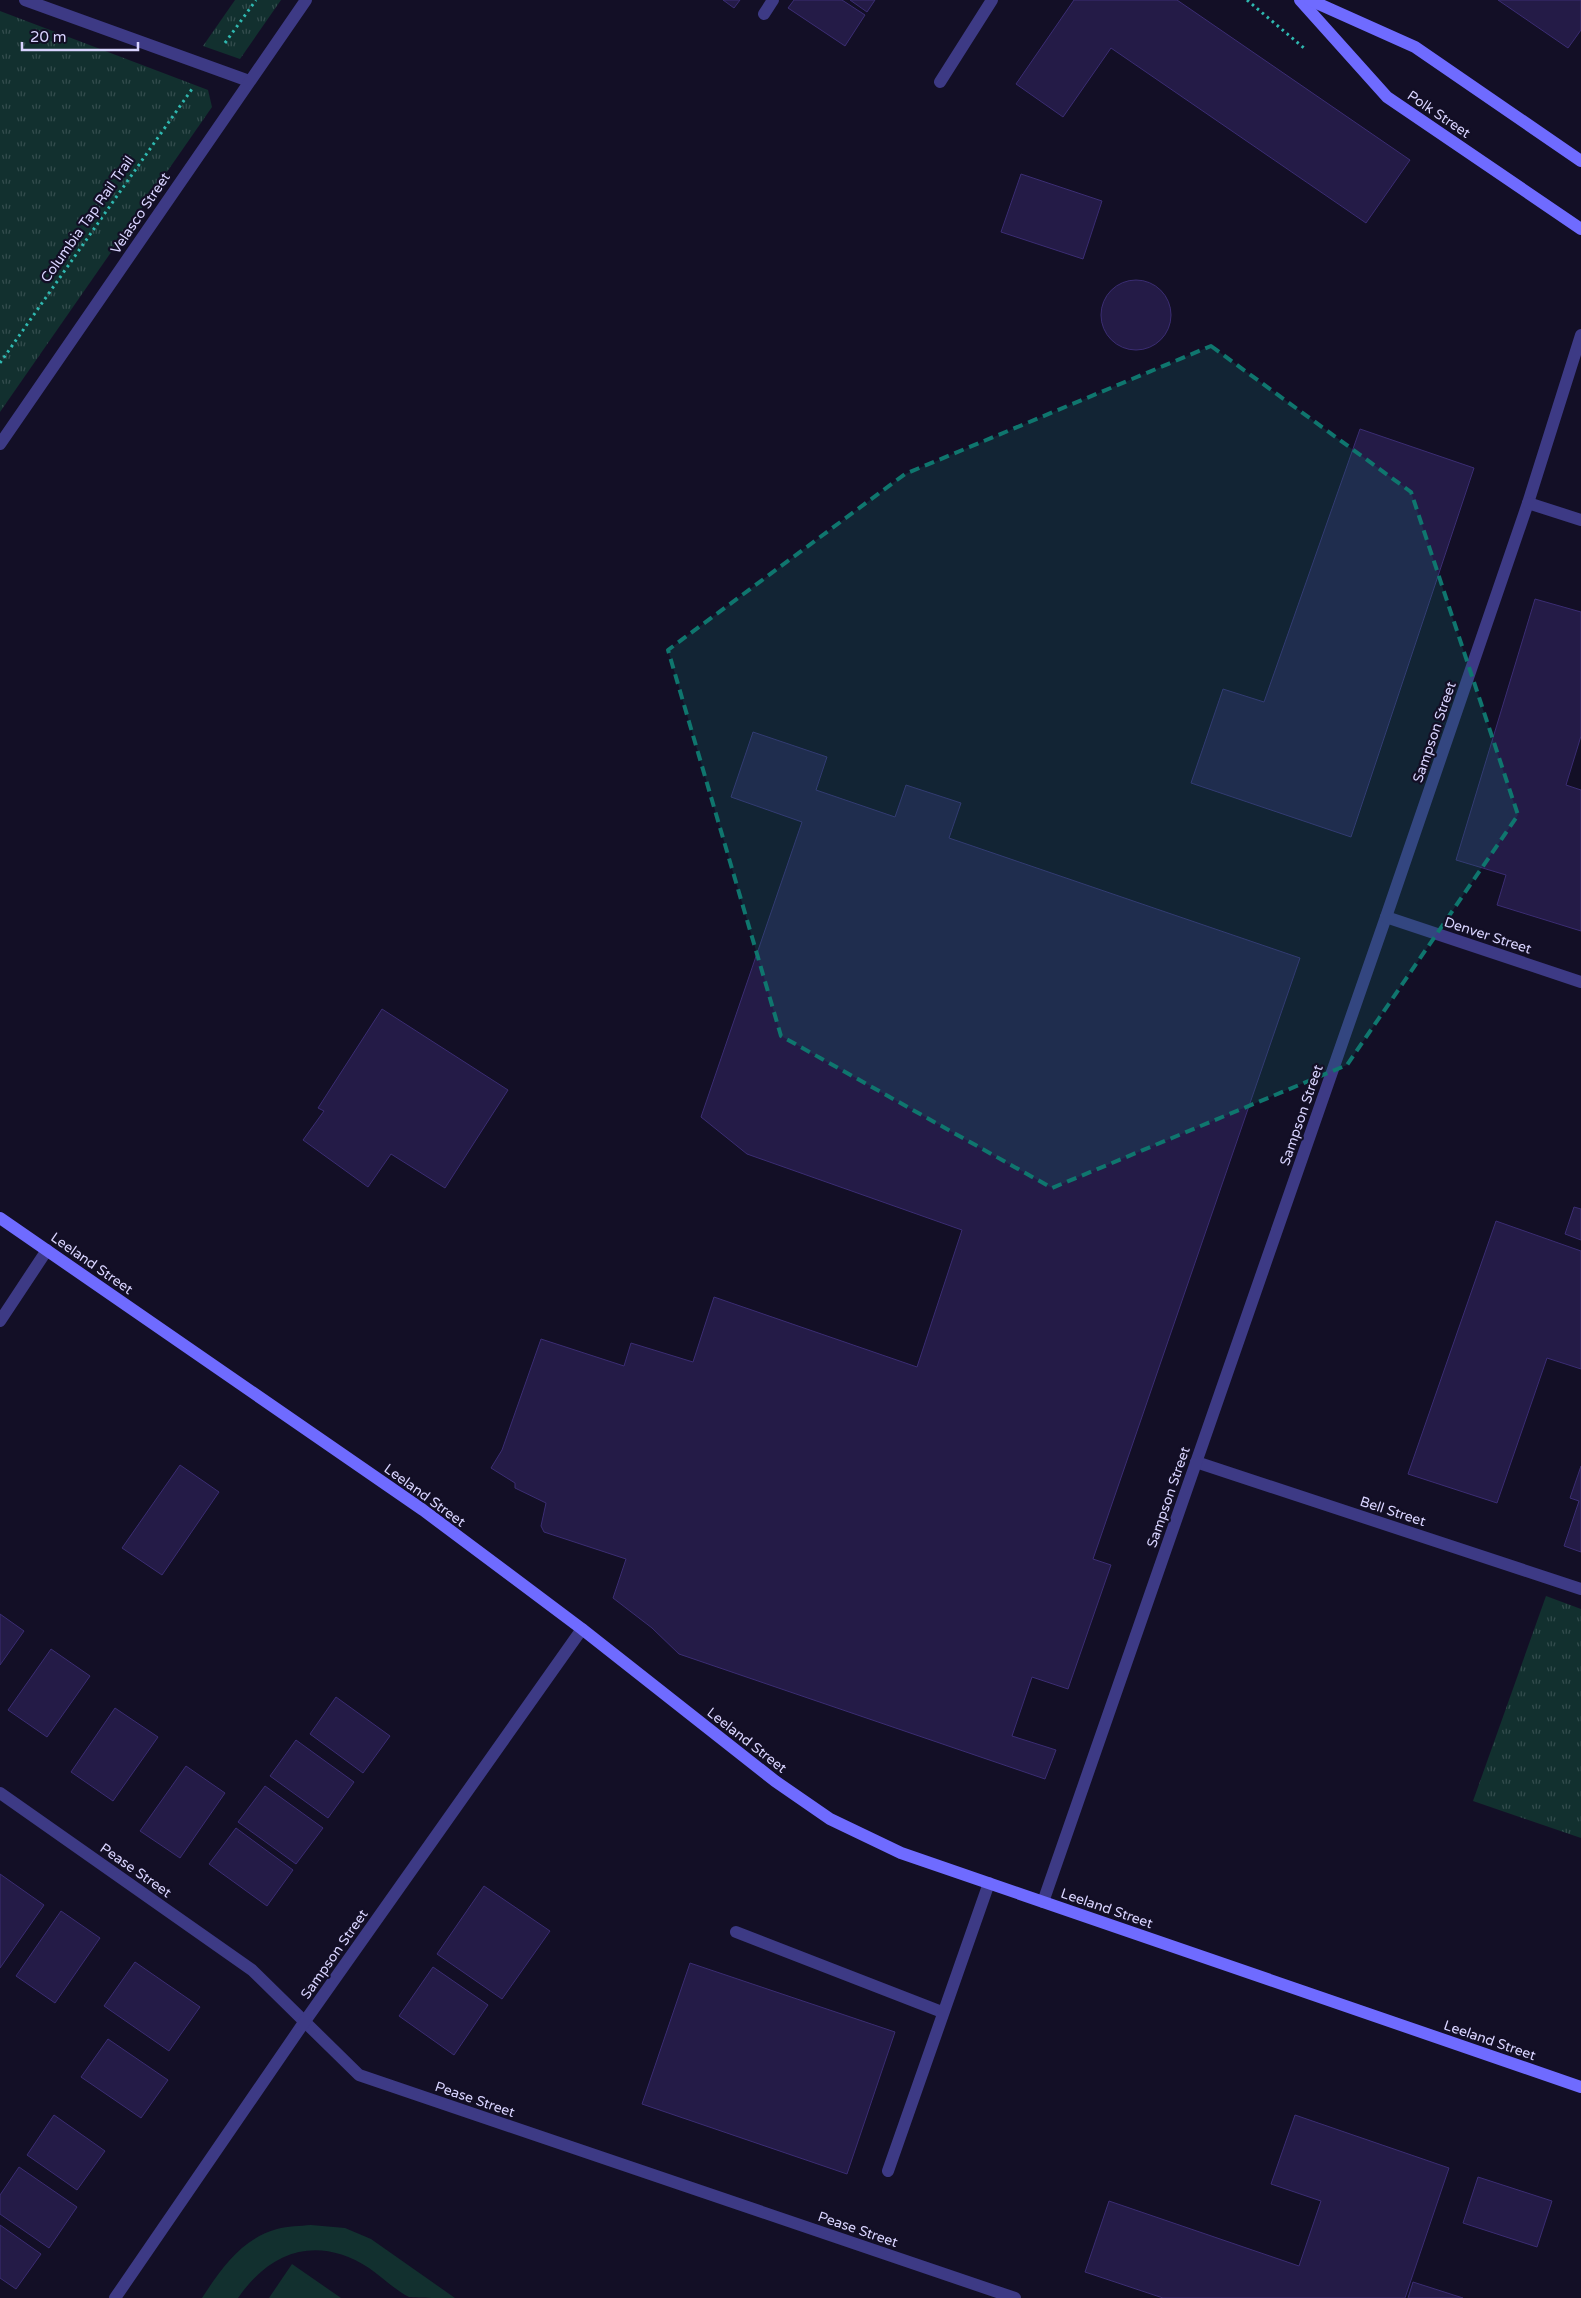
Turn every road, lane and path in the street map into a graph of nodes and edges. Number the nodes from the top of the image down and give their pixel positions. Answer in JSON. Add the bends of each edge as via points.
{"nodes":[{"id":1,"x":25,"y":0,"type":"edge"},
{"id":2,"x":256,"y":0,"type":"edge"},
{"id":3,"x":306,"y":0,"type":"edge"},
{"id":4,"x":773,"y":0,"type":"edge"},
{"id":5,"x":992,"y":0,"type":"edge"},
{"id":6,"x":1300,"y":0,"type":"edge"},
{"id":7,"x":1310,"y":0,"type":"edge"},
{"id":8,"x":764,"y":14,"type":"dead end"},
{"id":9,"x":222,"y":47,"type":"dead end"},
{"id":10,"x":249,"y":81,"type":"junction"},
{"id":11,"x":940,"y":82,"type":"dead end"},
{"id":12,"x":193,"y":88,"type":"dead end"},
{"id":13,"x":1581,"y":160,"type":"edge"},
{"id":14,"x":1581,"y":229,"type":"edge"},
{"id":15,"x":1581,"y":335,"type":"edge"},
{"id":16,"x":0,"y":363,"type":"edge"},
{"id":17,"x":0,"y":444,"type":"edge"},
{"id":18,"x":1528,"y":503,"type":"junction"},
{"id":19,"x":1581,"y":520,"type":"edge"},
{"id":20,"x":1386,"y":917,"type":"junction"},
{"id":21,"x":1581,"y":982,"type":"edge"},
{"id":22,"x":0,"y":1218,"type":"edge"},
{"id":23,"x":47,"y":1250,"type":"junction"},
{"id":24,"x":0,"y":1320,"type":"edge"},
{"id":25,"x":1196,"y":1462,"type":"junction"},
{"id":26,"x":1581,"y":1589,"type":"edge"},
{"id":27,"x":582,"y":1629,"type":"junction"},
{"id":28,"x":0,"y":1793,"type":"edge"},
{"id":29,"x":989,"y":1883,"type":"junction"},
{"id":30,"x":1043,"y":1902,"type":"junction"},
{"id":31,"x":736,"y":1932,"type":"dead end"},
{"id":32,"x":942,"y":2012,"type":"junction"},
{"id":33,"x":305,"y":2021,"type":"junction"},
{"id":34,"x":1581,"y":2087,"type":"edge"},
{"id":35,"x":888,"y":2171,"type":"dead end"},
{"id":36,"x":115,"y":2298,"type":"edge"},
{"id":37,"x":1015,"y":2298,"type":"edge"}],
"edges":[{"from":1,"to":10,"type":"street"},
{"from":2,"to":9,"type":"path"},
{"from":3,"to":10,"type":"street","name":"Velasco Street"},
{"from":4,"to":8,"type":"street"},
{"from":5,"to":11,"type":"street"},
{"from":6,"to":14,"type":"main road","name":"Polk Street","via":[[1387,97]]},
{"from":7,"to":13,"type":"main road","via":[[1415,47]]},
{"from":10,"to":17,"type":"street","name":"Velasco Street"},
{"from":12,"to":16,"type":"path","name":"Columbia Tap Rail Trail"},
{"from":15,"to":18,"type":"street","name":"Sampson Street"},
{"from":18,"to":19,"type":"street"},
{"from":18,"to":20,"type":"street","name":"Sampson Street"},
{"from":20,"to":21,"type":"street","name":"Denver Street"},
{"from":20,"to":25,"type":"street","name":"Sampson Street"},
{"from":22,"to":23,"type":"main road","name":"Leeland Street"},
{"from":23,"to":24,"type":"street"},
{"from":23,"to":27,"type":"main road","name":"Leeland Street","via":[[423,1510]]},
{"from":25,"to":26,"type":"street","name":"Bell Street"},
{"from":25,"to":30,"type":"street","name":"Sampson Street"},
{"from":27,"to":29,"type":"main road","name":"Leeland Street","via":[[775,1781],[830,1819],[900,1853]]},
{"from":27,"to":33,"type":"street","name":"Sampson Street"},
{"from":28,"to":33,"type":"street","name":"Pease Street","via":[[252,1970]]},
{"from":29,"to":30,"type":"main road","name":"Leeland Street"},
{"from":29,"to":32,"type":"street"},
{"from":30,"to":34,"type":"main road","name":"Leeland Street"},
{"from":31,"to":32,"type":"street"},
{"from":32,"to":35,"type":"street"},
{"from":33,"to":36,"type":"street","name":"Sampson Street"},
{"from":33,"to":37,"type":"street","name":"Pease Street","via":[[359,2075]]}]}
